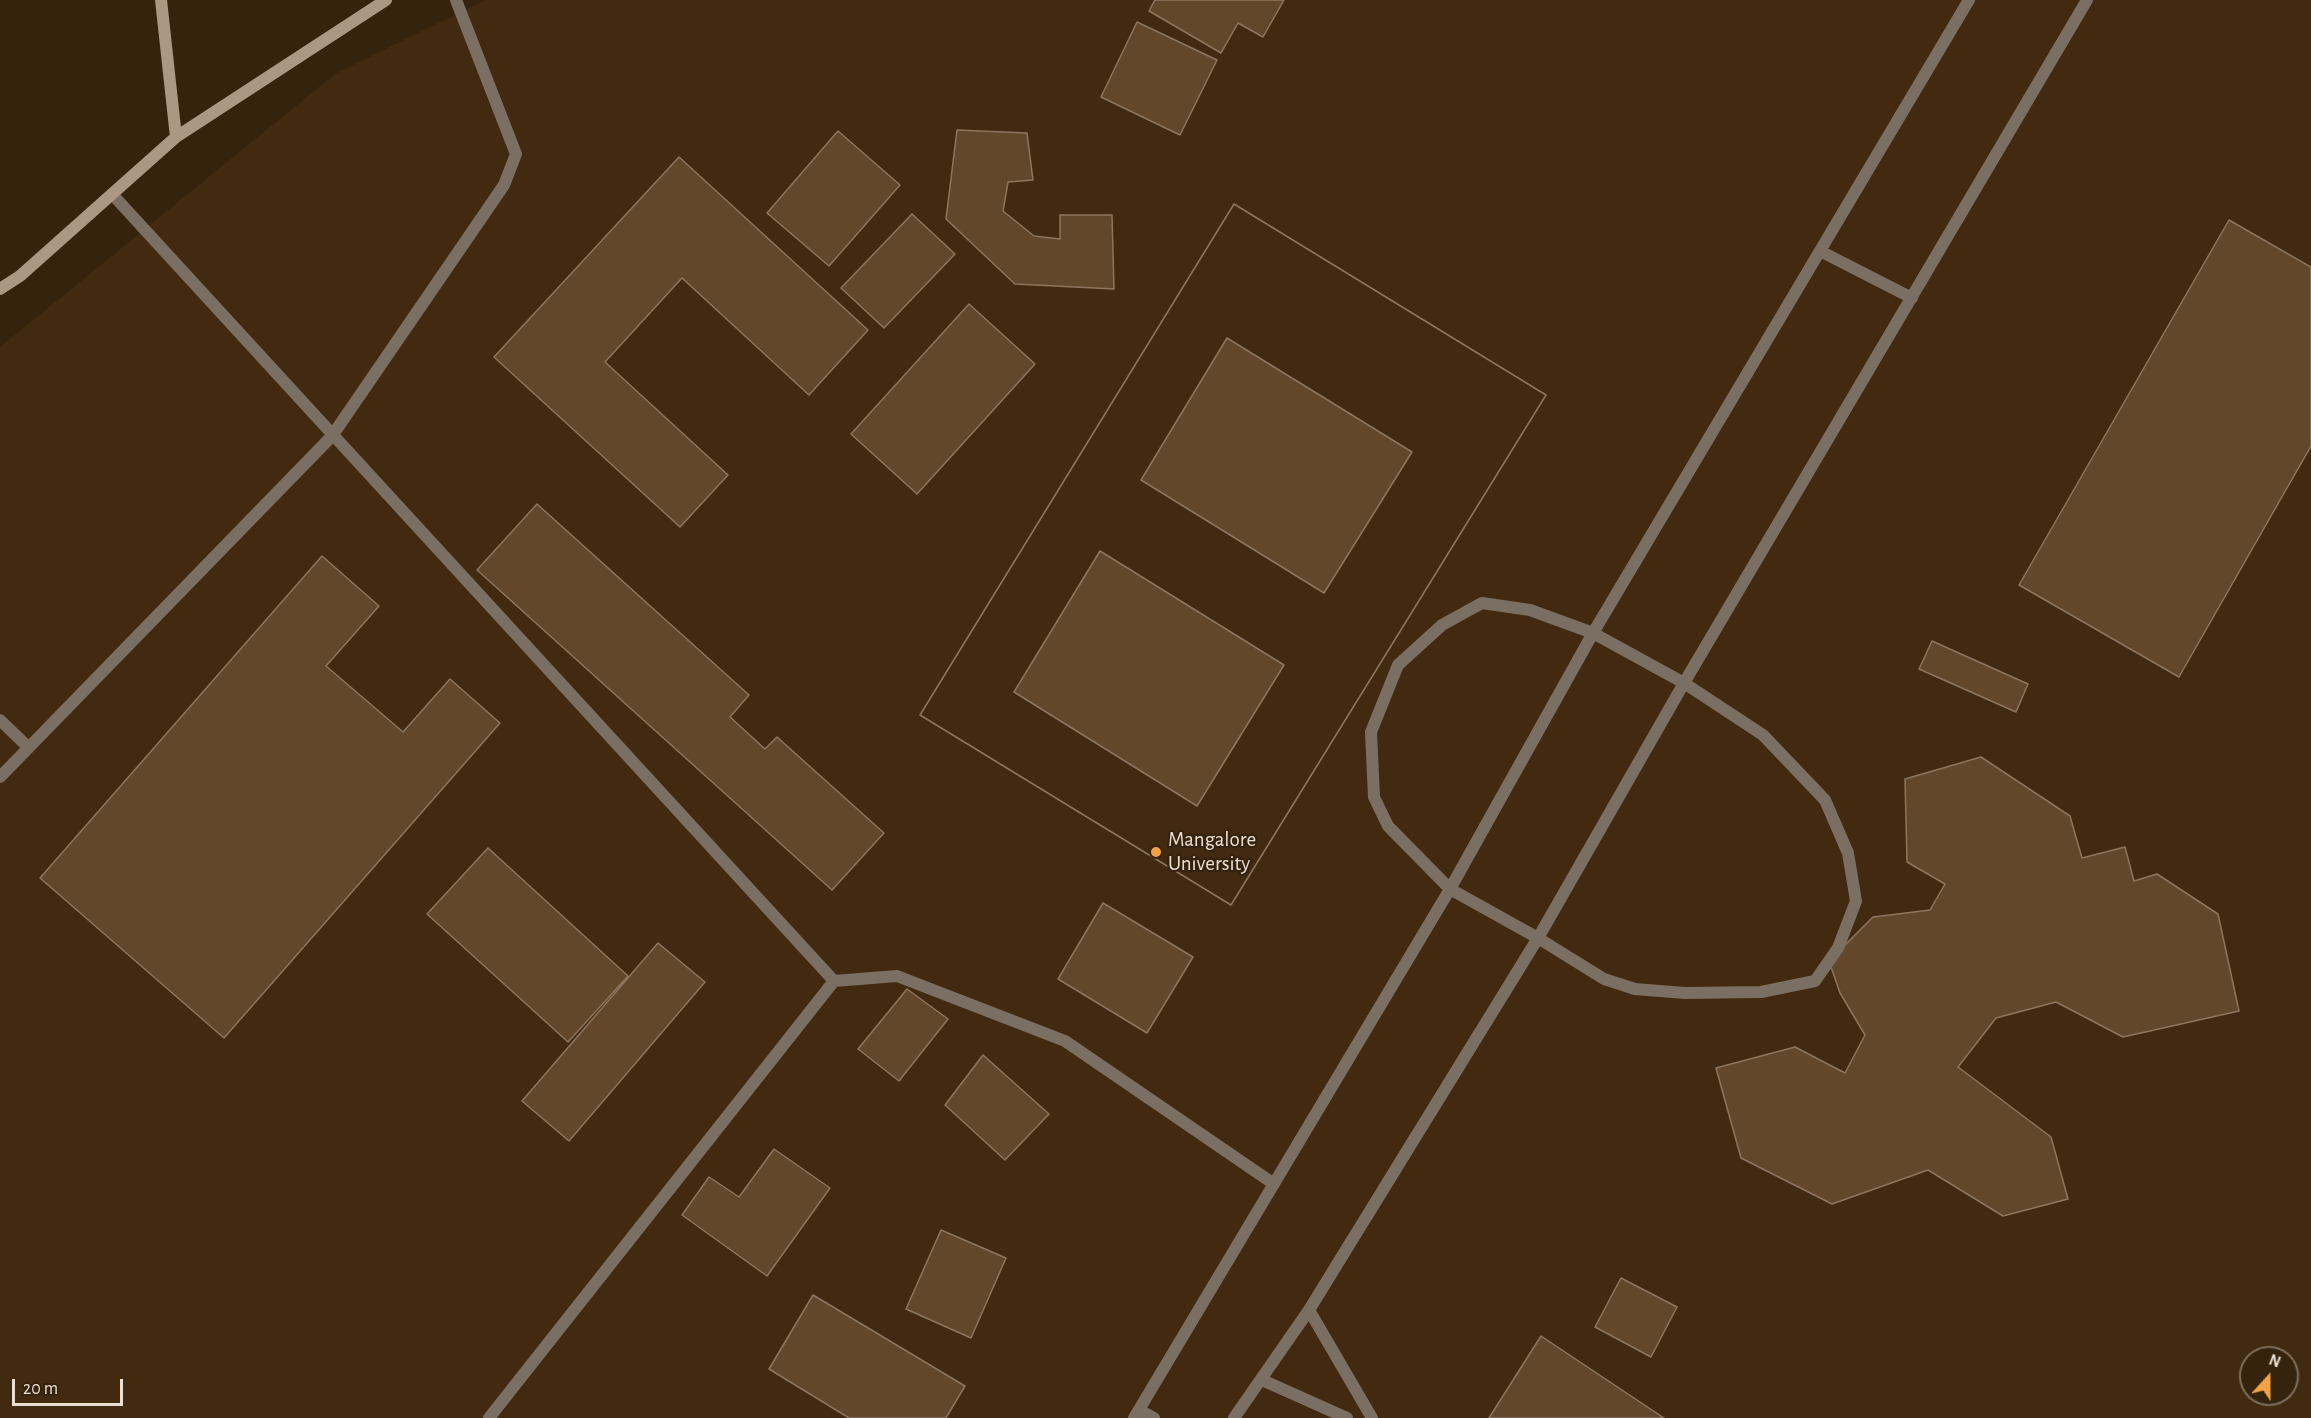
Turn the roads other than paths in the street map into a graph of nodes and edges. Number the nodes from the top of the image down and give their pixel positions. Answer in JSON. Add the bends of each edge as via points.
{"nodes":[{"id":1,"x":161,"y":0,"type":"edge"},
{"id":2,"x":386,"y":0,"type":"edge"},
{"id":3,"x":456,"y":0,"type":"edge"},
{"id":4,"x":1970,"y":0,"type":"edge"},
{"id":5,"x":2087,"y":0,"type":"edge"},
{"id":6,"x":176,"y":137,"type":"junction"},
{"id":7,"x":112,"y":194,"type":"junction"},
{"id":8,"x":1820,"y":251,"type":"junction"},
{"id":9,"x":0,"y":290,"type":"edge"},
{"id":10,"x":1912,"y":298,"type":"junction"},
{"id":11,"x":332,"y":436,"type":"junction"},
{"id":12,"x":1593,"y":633,"type":"junction"},
{"id":13,"x":1684,"y":683,"type":"junction"},
{"id":14,"x":0,"y":720,"type":"edge"},
{"id":15,"x":28,"y":747,"type":"junction"},
{"id":16,"x":0,"y":777,"type":"edge"},
{"id":17,"x":1450,"y":889,"type":"junction"},
{"id":18,"x":1538,"y":938,"type":"junction"},
{"id":19,"x":834,"y":981,"type":"junction"},
{"id":20,"x":1274,"y":1184,"type":"junction"},
{"id":21,"x":1309,"y":1310,"type":"junction"},
{"id":22,"x":1262,"y":1380,"type":"junction"},
{"id":23,"x":1137,"y":1414,"type":"edge"},
{"id":24,"x":489,"y":1418,"type":"edge"},
{"id":25,"x":1154,"y":1418,"type":"edge"},
{"id":26,"x":1234,"y":1418,"type":"edge"},
{"id":27,"x":1347,"y":1418,"type":"edge"},
{"id":28,"x":1372,"y":1418,"type":"edge"}],
"edges":[{"from":1,"to":6,"type":"main road"},
{"from":2,"to":6,"type":"main road"},
{"from":3,"to":11,"type":"street","via":[[516,154],[504,185]]},
{"from":4,"to":8,"type":"street"},
{"from":5,"to":10,"type":"street"},
{"from":6,"to":7,"type":"main road"},
{"from":7,"to":9,"type":"main road"},
{"from":7,"to":11,"type":"street"},
{"from":8,"to":10,"type":"street"},
{"from":8,"to":12,"type":"street"},
{"from":10,"to":13,"type":"street"},
{"from":11,"to":15,"type":"street"},
{"from":11,"to":19,"type":"street"},
{"from":12,"to":13,"type":"street"},
{"from":12,"to":17,"type":"street"},
{"from":12,"to":17,"type":"street","via":[[1530,610],[1482,603],[1442,625],[1398,665],[1371,732],[1374,797],[1388,826]]},
{"from":13,"to":18,"type":"street"},
{"from":13,"to":18,"type":"street","via":[[1763,735],[1825,800],[1848,853],[1856,901],[1838,948],[1815,981],[1761,992],[1685,993],[1635,989],[1604,979]]},
{"from":14,"to":15,"type":"street"},
{"from":15,"to":16,"type":"street"},
{"from":17,"to":18,"type":"street"},
{"from":17,"to":20,"type":"street"},
{"from":18,"to":21,"type":"street"},
{"from":19,"to":20,"type":"street","via":[[897,976],[1065,1041]]},
{"from":19,"to":24,"type":"street"},
{"from":20,"to":23,"type":"street"},
{"from":21,"to":22,"type":"street"},
{"from":21,"to":28,"type":"street"},
{"from":22,"to":26,"type":"street"},
{"from":22,"to":27,"type":"street"},
{"from":23,"to":25,"type":"street"}]}
